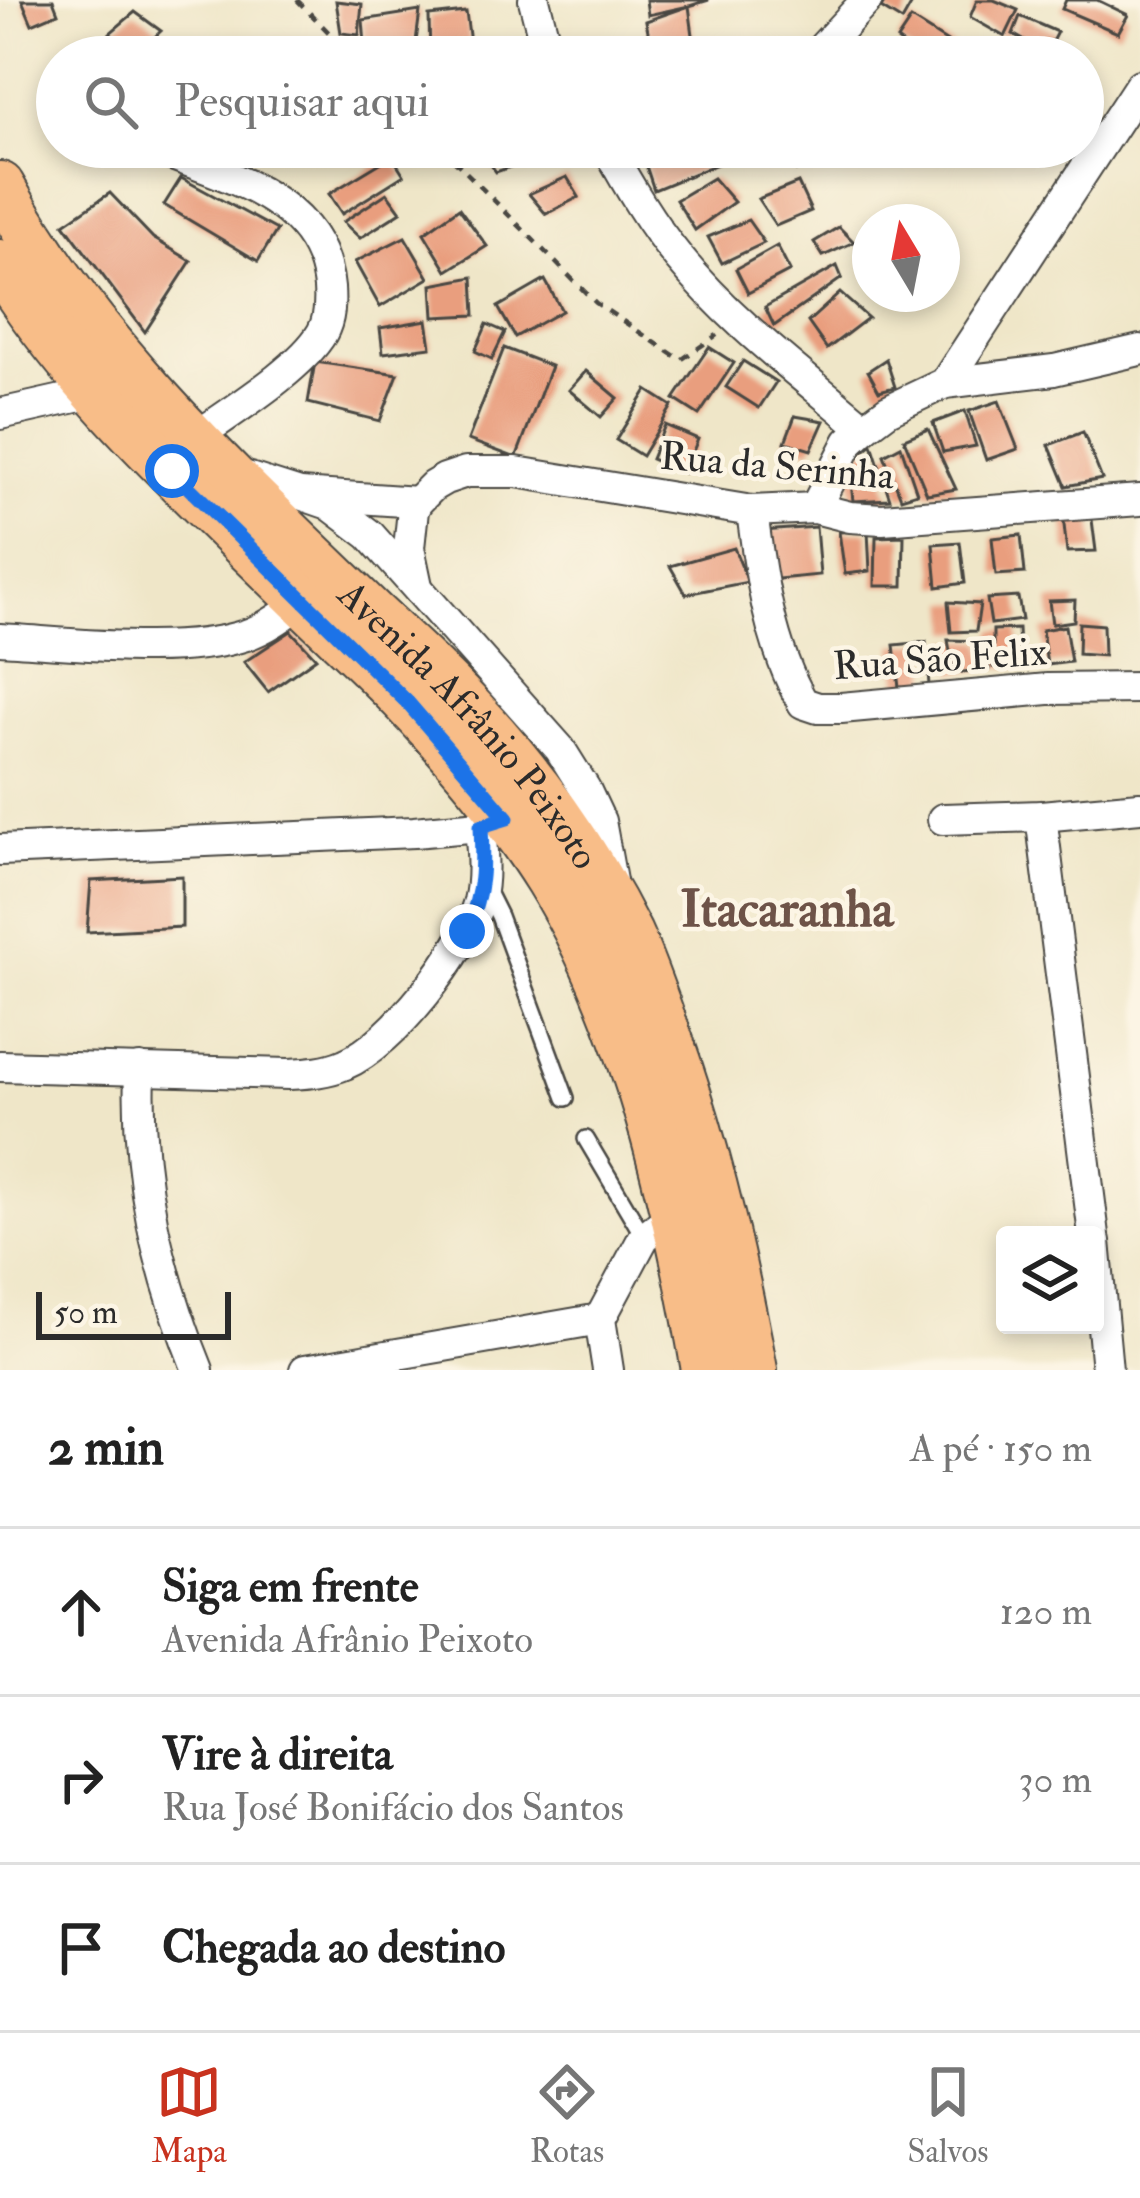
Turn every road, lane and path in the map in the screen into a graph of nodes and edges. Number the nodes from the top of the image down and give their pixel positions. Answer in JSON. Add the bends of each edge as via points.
{"nodes":[{"id":1,"x":297,"y":0,"type":"edge"},
{"id":2,"x":534,"y":0,"type":"edge"},
{"id":3,"x":867,"y":0,"type":"edge"},
{"id":4,"x":332,"y":36,"type":"edge"},
{"id":5,"x":543,"y":36,"type":"edge"},
{"id":6,"x":834,"y":36,"type":"edge"},
{"id":7,"x":1140,"y":86,"type":"edge"},
{"id":8,"x":1104,"y":141,"type":"edge"},
{"id":9,"x":205,"y":168,"type":"edge"},
{"id":10,"x":462,"y":168,"type":"edge"},
{"id":11,"x":619,"y":168,"type":"edge"},
{"id":12,"x":1086,"y":168,"type":"edge"},
{"id":13,"x":0,"y":185,"type":"edge"},
{"id":14,"x":0,"y":264,"type":"edge"},
{"id":15,"x":737,"y":320,"type":"junction"},
{"id":16,"x":1140,"y":350,"type":"edge"},
{"id":17,"x":945,"y":383,"type":"junction"},
{"id":18,"x":98,"y":392,"type":"junction"},
{"id":19,"x":0,"y":414,"type":"edge"},
{"id":20,"x":864,"y":428,"type":"junction"},
{"id":21,"x":208,"y":454,"type":"junction"},
{"id":22,"x":1140,"y":500,"type":"edge"},
{"id":23,"x":417,"y":502,"type":"junction"},
{"id":24,"x":815,"y":508,"type":"junction"},
{"id":25,"x":291,"y":510,"type":"junction"},
{"id":26,"x":752,"y":511,"type":"junction"},
{"id":27,"x":417,"y":586,"type":"junction"},
{"id":28,"x":294,"y":591,"type":"junction"},
{"id":29,"x":0,"y":639,"type":"edge"},
{"id":30,"x":1140,"y":688,"type":"edge"},
{"id":31,"x":1140,"y":808,"type":"edge"},
{"id":32,"x":1041,"y":816,"type":"junction"},
{"id":33,"x":943,"y":819,"type":"dead end"},
{"id":34,"x":494,"y":822,"type":"junction"},
{"id":35,"x":0,"y":850,"type":"edge"},
{"id":36,"x":482,"y":881,"type":"junction"},
{"id":37,"x":616,"y":910,"type":"junction"},
{"id":38,"x":0,"y":1066,"type":"edge"},
{"id":39,"x":140,"y":1069,"type":"junction"},
{"id":40,"x":566,"y":1098,"type":"dead end"},
{"id":41,"x":586,"y":1139,"type":"dead end"},
{"id":42,"x":1093,"y":1226,"type":"edge"},
{"id":43,"x":659,"y":1228,"type":"junction"},
{"id":44,"x":600,"y":1319,"type":"junction"},
{"id":45,"x":1104,"y":1334,"type":"edge"},
{"id":46,"x":198,"y":1370,"type":"edge"},
{"id":47,"x":305,"y":1370,"type":"edge"},
{"id":48,"x":608,"y":1370,"type":"edge"},
{"id":49,"x":706,"y":1370,"type":"edge"},
{"id":50,"x":753,"y":1370,"type":"edge"},
{"id":51,"x":1107,"y":1370,"type":"edge"}],
"edges":[{"from":1,"to":4,"type":"path"},
{"from":2,"to":5,"type":"street"},
{"from":3,"to":6,"type":"street"},
{"from":7,"to":8,"type":"street"},
{"from":9,"to":21,"type":"street","via":[[293,213],[318,242],[329,314],[322,334]]},
{"from":10,"to":15,"type":"path","via":[[596,304],[681,360]]},
{"from":11,"to":15,"type":"street","via":[[677,257]]},
{"from":12,"to":17,"type":"street"},
{"from":13,"to":21,"type":"main road","name":"Avenida Afrânio Peixoto","via":[[115,352]]},
{"from":14,"to":18,"type":"main road","name":"Avenida Afrânio Peixoto"},
{"from":15,"to":20,"type":"street"},
{"from":16,"to":17,"type":"street"},
{"from":17,"to":20,"type":"street"},
{"from":18,"to":19,"type":"street"},
{"from":18,"to":28,"type":"main road","name":"Avenida Afrânio Peixoto"},
{"from":20,"to":24,"type":"street"},
{"from":21,"to":25,"type":"main road","name":"Avenida Afrânio Peixoto"},
{"from":22,"to":24,"type":"street","name":"Rua da Serinha","via":[[882,519]]},
{"from":23,"to":25,"type":"street"},
{"from":23,"to":26,"type":"street","name":"Rua da Serinha","via":[[445,478],[490,471]]},
{"from":23,"to":27,"type":"street","via":[[409,548]]},
{"from":24,"to":26,"type":"street","name":"Rua da Serinha"},
{"from":25,"to":27,"type":"street","via":[[329,504]]},
{"from":25,"to":28,"type":"main road","via":[[281,552]]},
{"from":25,"to":37,"type":"main road","name":"Avenida Afrânio Peixoto","via":[[466,705],[548,806]]},
{"from":26,"to":30,"type":"street","name":"Rua São Felix","via":[[784,668],[803,703]]},
{"from":27,"to":37,"type":"street","via":[[560,748],[600,821]]},
{"from":28,"to":29,"type":"street","via":[[275,621],[208,642]]},
{"from":28,"to":34,"type":"main road","name":"Avenida Afrânio Peixoto","via":[[407,702]]},
{"from":31,"to":32,"type":"street"},
{"from":32,"to":33,"type":"street"},
{"from":32,"to":42,"type":"street"},
{"from":34,"to":35,"type":"street"},
{"from":34,"to":36,"type":"street"},
{"from":34,"to":43,"type":"main road","name":"Avenida Afrânio Peixoto","via":[[550,881],[602,984],[642,1095]]},
{"from":36,"to":39,"type":"street","via":[[452,956],[366,1053],[289,1074]]},
{"from":36,"to":40,"type":"lane"},
{"from":37,"to":50,"type":"main road","name":"Avenida Afrânio Peixoto","via":[[686,1088]]},
{"from":38,"to":39,"type":"street"},
{"from":39,"to":46,"type":"street","via":[[138,1123],[158,1256]]},
{"from":41,"to":43,"type":"lane"},
{"from":43,"to":44,"type":"street","via":[[626,1267]]},
{"from":43,"to":49,"type":"main road","name":"Avenida Afrânio Peixoto"},
{"from":44,"to":47,"type":"street"},
{"from":44,"to":48,"type":"street"},
{"from":45,"to":51,"type":"street"}]}
